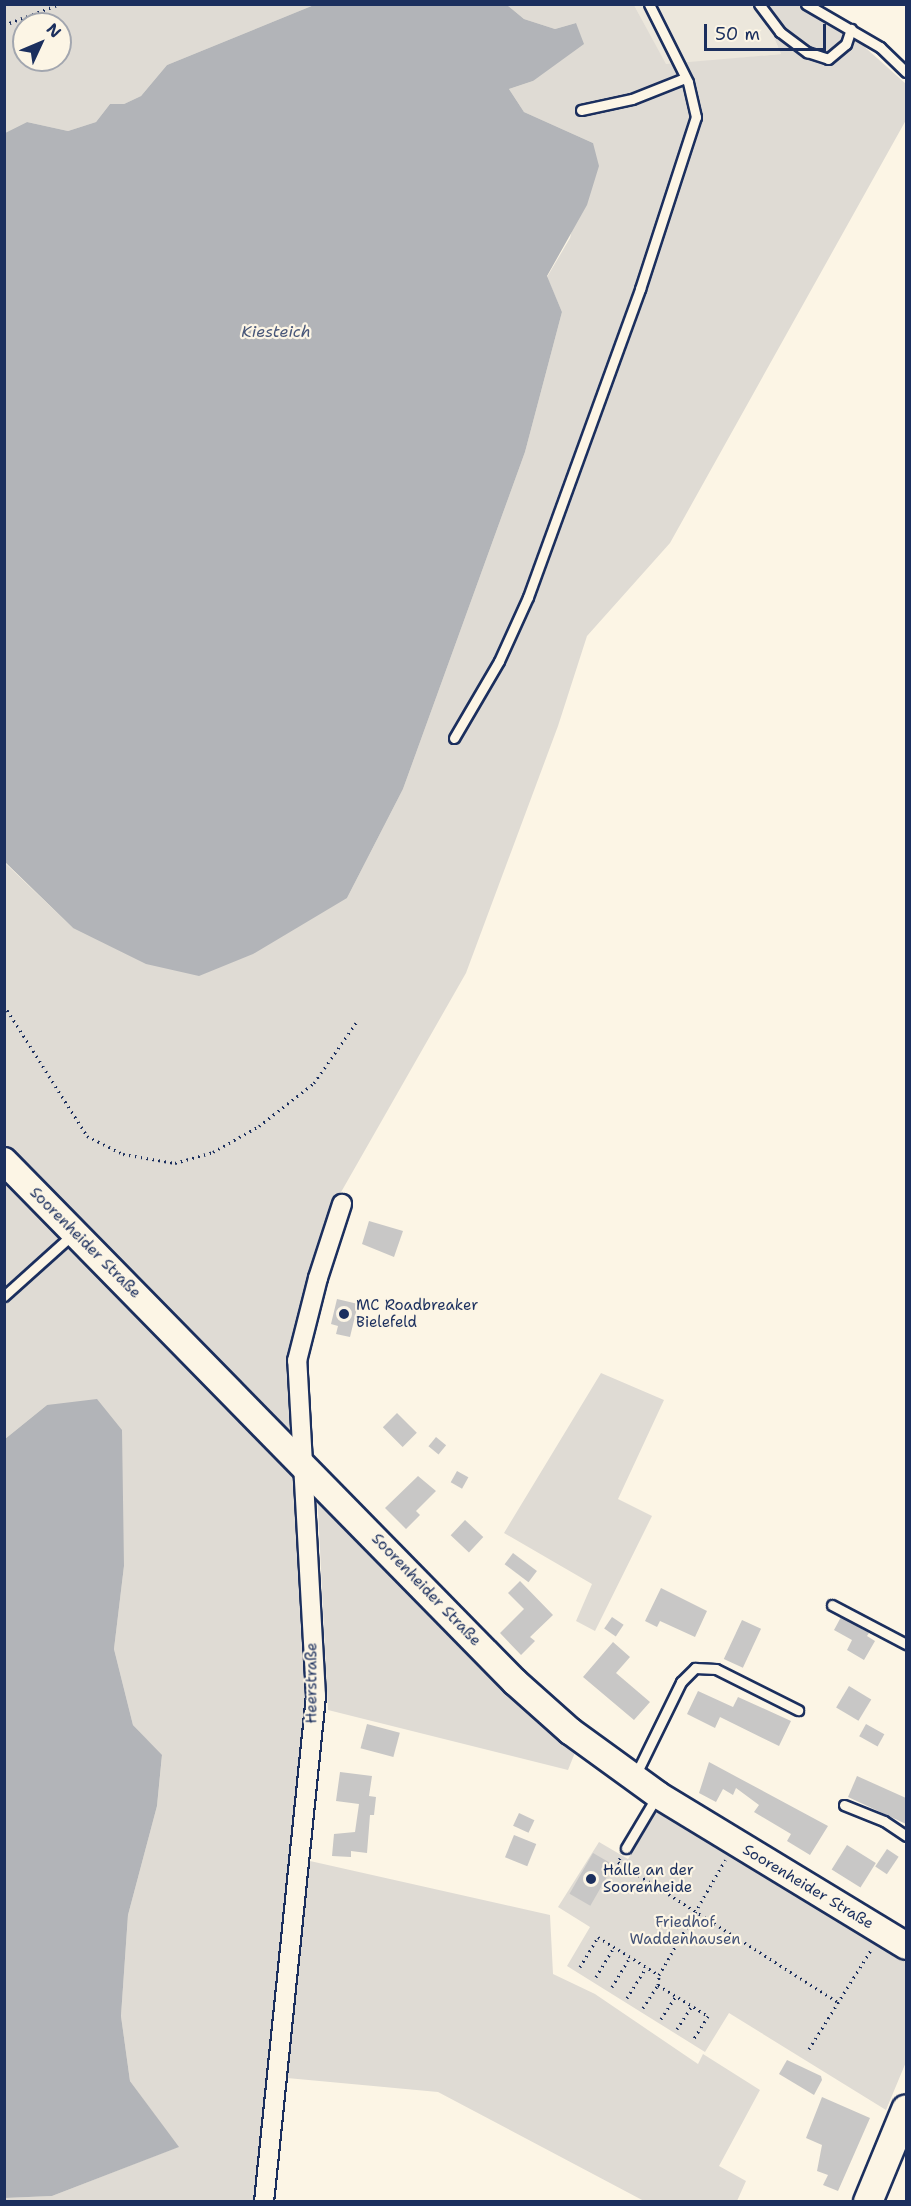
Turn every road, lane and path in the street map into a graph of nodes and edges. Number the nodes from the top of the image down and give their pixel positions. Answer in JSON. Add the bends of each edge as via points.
{"nodes":[{"id":1,"x":60,"y":4,"type":"edge"},
{"id":2,"x":649,"y":4,"type":"edge"},
{"id":3,"x":759,"y":4,"type":"edge"},
{"id":4,"x":806,"y":4,"type":"edge"},
{"id":5,"x":4,"y":25,"type":"edge"},
{"id":6,"x":851,"y":29,"type":"junction"},
{"id":7,"x":906,"y":72,"type":"edge"},
{"id":8,"x":685,"y":78,"type":"junction"},
{"id":9,"x":581,"y":110,"type":"dead end"},
{"id":10,"x":454,"y":738,"type":"dead end"},
{"id":11,"x":4,"y":1005,"type":"edge"},
{"id":12,"x":358,"y":1020,"type":"dead end"},
{"id":13,"x":4,"y":1161,"type":"edge"},
{"id":14,"x":342,"y":1204,"type":"dead end"},
{"id":15,"x":74,"y":1233,"type":"junction"},
{"id":16,"x":4,"y":1296,"type":"edge"},
{"id":17,"x":305,"y":1465,"type":"junction"},
{"id":18,"x":832,"y":1605,"type":"dead end"},
{"id":19,"x":906,"y":1644,"type":"edge"},
{"id":20,"x":798,"y":1710,"type":"dead end"},
{"id":21,"x":634,"y":1779,"type":"junction"},
{"id":22,"x":658,"y":1795,"type":"junction"},
{"id":23,"x":844,"y":1805,"type":"dead end"},
{"id":24,"x":906,"y":1836,"type":"edge"},
{"id":25,"x":735,"y":1843,"type":"junction"},
{"id":26,"x":626,"y":1848,"type":"joint"},
{"id":27,"x":695,"y":1911,"type":"junction"},
{"id":28,"x":882,"y":1931,"type":"junction"},
{"id":29,"x":906,"y":1946,"type":"edge"},
{"id":30,"x":614,"y":1947,"type":"junction"},
{"id":31,"x":630,"y":1957,"type":"junction"},
{"id":32,"x":580,"y":1967,"type":"dead end"},
{"id":33,"x":646,"y":1967,"type":"junction"},
{"id":34,"x":659,"y":1975,"type":"junction"},
{"id":35,"x":596,"y":1977,"type":"dead end"},
{"id":36,"x":658,"y":1984,"type":"junction"},
{"id":37,"x":612,"y":1987,"type":"dead end"},
{"id":38,"x":676,"y":1996,"type":"junction"},
{"id":39,"x":627,"y":1998,"type":"dead end"},
{"id":40,"x":838,"y":2002,"type":"junction"},
{"id":41,"x":692,"y":2006,"type":"junction"},
{"id":42,"x":643,"y":2008,"type":"dead end"},
{"id":43,"x":661,"y":2019,"type":"dead end"},
{"id":44,"x":678,"y":2029,"type":"dead end"},
{"id":45,"x":693,"y":2040,"type":"dead end"},
{"id":46,"x":809,"y":2049,"type":"dead end"},
{"id":47,"x":906,"y":2110,"type":"edge"},
{"id":48,"x":264,"y":2202,"type":"edge"},
{"id":49,"x":868,"y":2202,"type":"edge"}],
"edges":[{"from":1,"to":5,"type":"path"},
{"from":2,"to":8,"type":"lane"},
{"from":3,"to":6,"type":"lane","via":[[780,32],[807,52],[828,59],[846,44]]},
{"from":4,"to":6,"type":"lane"},
{"from":6,"to":7,"type":"lane","via":[[880,47]]},
{"from":8,"to":9,"type":"lane","via":[[632,99]]},
{"from":8,"to":10,"type":"lane","via":[[696,117],[640,289],[528,597],[499,661]]},
{"from":11,"to":12,"type":"path","via":[[87,1136],[123,1154],[175,1163],[213,1152],[314,1083]]},
{"from":13,"to":15,"type":"main road","name":"Soorenheider Straße"},
{"from":14,"to":17,"type":"street","name":"Heerstraße","via":[[297,1361]]},
{"from":15,"to":16,"type":"lane"},
{"from":15,"to":17,"type":"main road","name":"Soorenheider Straße"},
{"from":17,"to":21,"type":"main road","name":"Soorenheider Straße","via":[[515,1682],[570,1731]]},
{"from":17,"to":48,"type":"street","name":"Heerstraße","via":[[316,1696]]},
{"from":18,"to":19,"type":"lane"},
{"from":20,"to":21,"type":"lane","via":[[716,1669],[695,1668],[681,1682]]},
{"from":21,"to":22,"type":"main road","name":"Soorenheider Straße"},
{"from":22,"to":25,"type":"main road","name":"Soorenheider Straße"},
{"from":22,"to":26,"type":"lane"},
{"from":23,"to":24,"type":"lane","via":[[884,1821]]},
{"from":25,"to":27,"type":"path"},
{"from":25,"to":28,"type":"main road","name":"Soorenheider Straße"},
{"from":26,"to":27,"type":"path","via":[[618,1862]]},
{"from":27,"to":34,"type":"path"},
{"from":27,"to":40,"type":"path"},
{"from":28,"to":29,"type":"main road","name":"Soorenheider Straße"},
{"from":28,"to":40,"type":"path"},
{"from":30,"to":31,"type":"path"},
{"from":30,"to":32,"type":"path","via":[[598,1937]]},
{"from":30,"to":35,"type":"path"},
{"from":31,"to":33,"type":"path"},
{"from":31,"to":37,"type":"path"},
{"from":33,"to":34,"type":"path"},
{"from":33,"to":39,"type":"path"},
{"from":34,"to":36,"type":"path"},
{"from":36,"to":38,"type":"path"},
{"from":36,"to":42,"type":"path"},
{"from":38,"to":41,"type":"path"},
{"from":38,"to":43,"type":"path"},
{"from":40,"to":46,"type":"path"},
{"from":41,"to":44,"type":"path"},
{"from":41,"to":45,"type":"path","via":[[708,2016]]},
{"from":47,"to":49,"type":"main road"}]}
